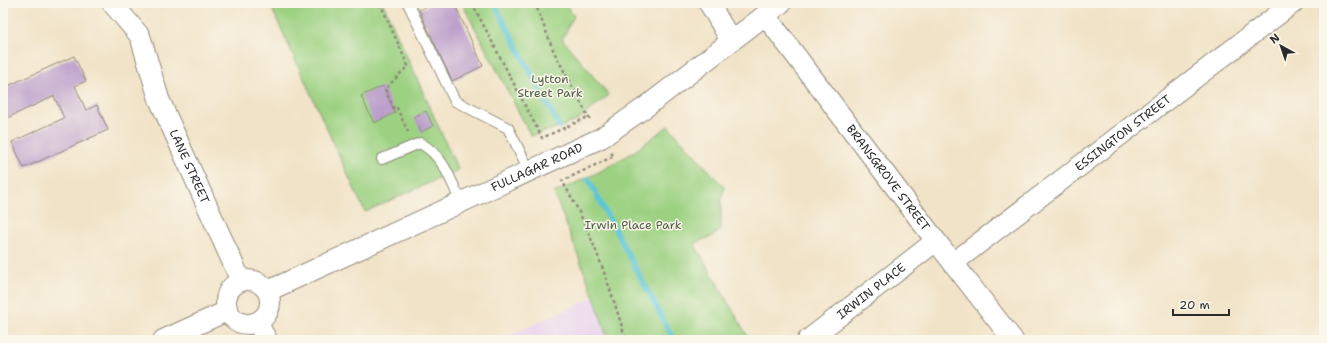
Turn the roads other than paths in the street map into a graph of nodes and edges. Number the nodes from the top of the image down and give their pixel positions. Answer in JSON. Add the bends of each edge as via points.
{"nodes":[{"id":1,"x":105,"y":3,"type":"edge"},
{"id":2,"x":112,"y":3,"type":"edge"},
{"id":3,"x":408,"y":3,"type":"edge"},
{"id":4,"x":709,"y":3,"type":"edge"},
{"id":5,"x":781,"y":3,"type":"edge"},
{"id":6,"x":1293,"y":3,"type":"edge"},
{"id":7,"x":765,"y":15,"type":"junction"},
{"id":8,"x":731,"y":41,"type":"junction"},
{"id":9,"x":144,"y":49,"type":"junction"},
{"id":10,"x":382,"y":159,"type":"dead end"},
{"id":11,"x":530,"y":172,"type":"junction"},
{"id":12,"x":461,"y":203,"type":"junction"},
{"id":13,"x":936,"y":241,"type":"junction"},
{"id":14,"x":954,"y":263,"type":"junction"},
{"id":15,"x":241,"y":281,"type":"junction"},
{"id":16,"x":268,"y":291,"type":"junction"},
{"id":17,"x":227,"y":311,"type":"junction"},
{"id":18,"x":257,"y":322,"type":"junction"},
{"id":19,"x":163,"y":340,"type":"edge"},
{"id":20,"x":267,"y":340,"type":"edge"},
{"id":21,"x":808,"y":340,"type":"edge"},
{"id":22,"x":1013,"y":340,"type":"edge"}],
"edges":[{"from":1,"to":9,"type":"street","via":[[110,16]]},
{"from":2,"to":9,"type":"street","name":"LANE STREET","via":[[140,36]]},
{"from":3,"to":11,"type":"lane","via":[[455,101],[508,128]]},
{"from":4,"to":8,"type":"street"},
{"from":5,"to":7,"type":"street","name":"FULLAGAR ROAD"},
{"from":6,"to":14,"type":"street","name":"ESSINGTON STREET"},
{"from":7,"to":8,"type":"street","name":"FULLAGAR ROAD"},
{"from":7,"to":13,"type":"street","name":"BRANSGROVE STREET"},
{"from":8,"to":11,"type":"street","name":"FULLAGAR ROAD","via":[[601,138]]},
{"from":9,"to":15,"type":"street","name":"LANE STREET","via":[[159,99]]},
{"from":10,"to":12,"type":"lane","via":[[420,143],[432,149],[446,170]]},
{"from":11,"to":12,"type":"street","name":"FULLAGAR ROAD"},
{"from":12,"to":16,"type":"street","name":"FULLAGAR ROAD"},
{"from":13,"to":14,"type":"street","name":"BRANSGROVE STREET"},
{"from":13,"to":21,"type":"street","name":"IRWIN PLACE"},
{"from":14,"to":22,"type":"street","name":"BRANSGROVE STREET"},
{"from":15,"to":16,"type":"street","via":[[256,281]]},
{"from":15,"to":17,"type":"street","via":[[230,289],[226,303]]},
{"from":16,"to":18,"type":"street","via":[[269,309]]},
{"from":17,"to":18,"type":"street","via":[[243,324]]},
{"from":17,"to":19,"type":"street"},
{"from":18,"to":20,"type":"street"}]}
